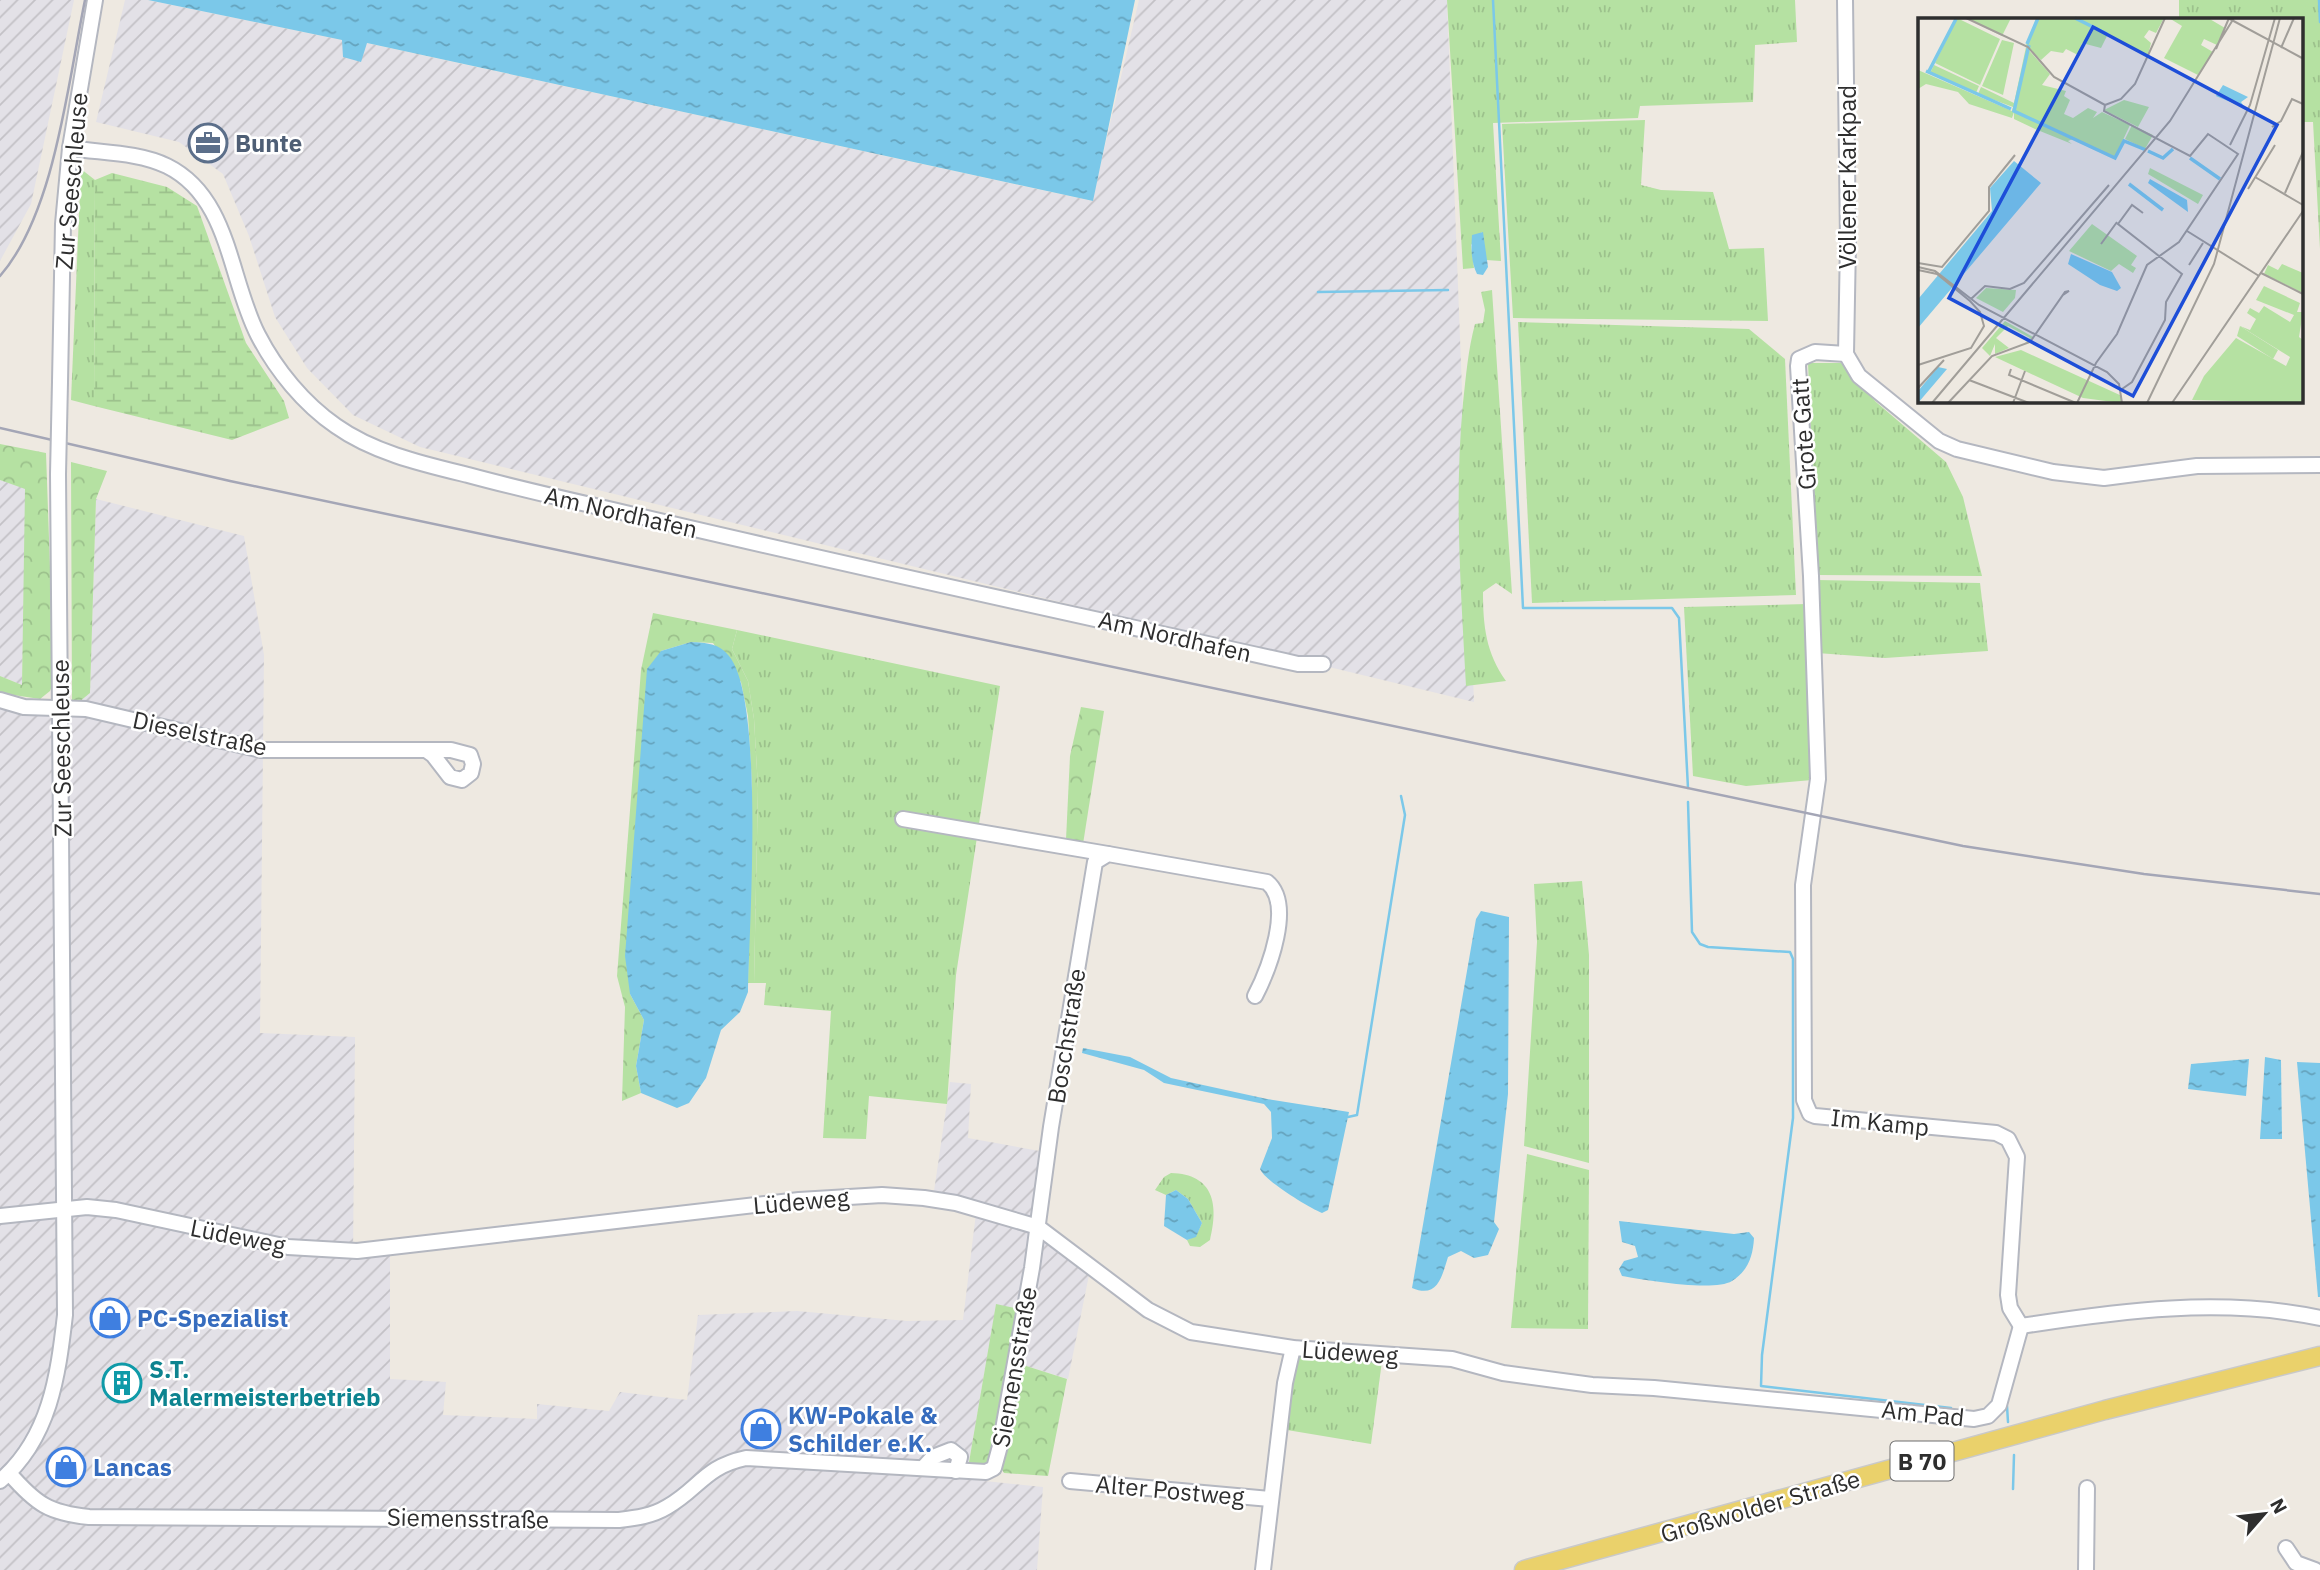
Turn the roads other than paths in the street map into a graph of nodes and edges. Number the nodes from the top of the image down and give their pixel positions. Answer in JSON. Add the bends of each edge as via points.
{"nodes":[{"id":1,"x":95,"y":0,"type":"edge"},
{"id":2,"x":1845,"y":0,"type":"edge"},
{"id":3,"x":69,"y":148,"type":"junction"},
{"id":4,"x":1846,"y":354,"type":"junction"},
{"id":5,"x":2320,"y":465,"type":"edge"},
{"id":6,"x":1323,"y":664,"type":"dead end"},
{"id":7,"x":0,"y":700,"type":"edge"},
{"id":8,"x":59,"y":709,"type":"junction"},
{"id":9,"x":426,"y":750,"type":"dead end"},
{"id":10,"x":902,"y":819,"type":"dead end"},
{"id":11,"x":1813,"y":821,"type":"joint"},
{"id":12,"x":1108,"y":853,"type":"junction"},
{"id":13,"x":1255,"y":996,"type":"dead end"},
{"id":14,"x":64,"y":1209,"type":"junction"},
{"id":15,"x":0,"y":1216,"type":"edge"},
{"id":16,"x":1038,"y":1227,"type":"junction"},
{"id":17,"x":2320,"y":1318,"type":"edge"},
{"id":18,"x":2021,"y":1326,"type":"junction"},
{"id":19,"x":1293,"y":1348,"type":"junction"},
{"id":20,"x":2320,"y":1356,"type":"edge"},
{"id":21,"x":1503,"y":1373,"type":"joint"},
{"id":22,"x":923,"y":1468,"type":"junction"},
{"id":23,"x":956,"y":1471,"type":"junction"},
{"id":24,"x":5,"y":1477,"type":"edge"},
{"id":25,"x":1070,"y":1481,"type":"dead end"},
{"id":26,"x":2087,"y":1488,"type":"dead end"},
{"id":27,"x":1270,"y":1499,"type":"junction"},
{"id":28,"x":2286,"y":1548,"type":"dead end"},
{"id":29,"x":1263,"y":1570,"type":"edge"},
{"id":30,"x":1524,"y":1570,"type":"edge"},
{"id":31,"x":2086,"y":1570,"type":"edge"},
{"id":32,"x":2315,"y":1570,"type":"edge"}],
"edges":[{"from":1,"to":3,"type":"street","name":"Zur Seeschleuse"},
{"from":2,"to":4,"type":"street","name":"Völlener Karkpad"},
{"from":3,"to":6,"type":"street","name":"Am Nordhafen","via":[[166,165],[205,195],[220,226],[245,305],[278,369],[311,406],[364,443],[412,461],[664,523],[1298,664]]},
{"from":3,"to":8,"type":"street","name":"Zur Seeschleuse","bridge":true,"via":[[58,474]]},
{"from":4,"to":5,"type":"street","via":[[1859,376],[1923,430],[1957,449],[2004,461],[2104,478],[2197,466]]},
{"from":4,"to":11,"type":"street","name":"Grote Gatt","via":[[1807,354],[1798,366],[1816,691],[1818,779]]},
{"from":7,"to":8,"type":"street","name":"Dieselstraße"},
{"from":8,"to":9,"type":"street","name":"Dieselstraße","via":[[86,709],[261,750]]},
{"from":8,"to":14,"type":"street","name":"Zur Seeschleuse"},
{"from":10,"to":12,"type":"street"},
{"from":11,"to":18,"type":"street","name":"Im Kamp","via":[[1803,885],[1807,1108],[1815,1116],[1996,1133],[2008,1139],[2017,1157],[2008,1295]]},
{"from":12,"to":13,"type":"street","via":[[1267,882],[1273,887],[1280,907],[1269,969]]},
{"from":12,"to":16,"type":"street","name":"Boschstraße","via":[[1095,862]]},
{"from":14,"to":15,"type":"street","name":"Lüdeweg"},
{"from":14,"to":16,"type":"street","name":"Lüdeweg","via":[[116,1210],[264,1243],[357,1251],[841,1196],[956,1203]]},
{"from":14,"to":24,"type":"street","name":"Zur Seeschleuse","via":[[65,1315],[57,1380],[49,1411]]},
{"from":16,"to":19,"type":"street","name":"Lüdeweg","via":[[1178,1327],[1218,1338]]},
{"from":16,"to":23,"type":"street","name":"Siemensstraße","via":[[998,1460],[986,1472]]},
{"from":17,"to":18,"type":"street","via":[[2183,1308]]},
{"from":18,"to":21,"type":"street","name":"Am Pad","via":[[1999,1405],[1980,1418],[1592,1385]]},
{"from":19,"to":21,"type":"street","name":"Lüdeweg","via":[[1452,1359]]},
{"from":19,"to":27,"type":"street","name":"Alter Postweg"},
{"from":20,"to":30,"type":"main road","name":"Großwolder Straße","number":"B 70","via":[[2105,1410]]},
{"from":22,"to":23,"type":"street","name":"Siemensstraße"},
{"from":22,"to":23,"type":"street","name":"Siemensstraße","via":[[933,1457],[951,1450],[960,1457]]},
{"from":22,"to":24,"type":"street","name":"Siemensstraße","via":[[746,1458],[707,1472],[664,1509],[619,1520],[89,1517],[57,1514]]},
{"from":25,"to":27,"type":"street","name":"Alter Postweg"},
{"from":26,"to":31,"type":"street"},
{"from":27,"to":29,"type":"street","name":"Alter Postweg"},
{"from":28,"to":32,"type":"street","via":[[2296,1563]]}]}
